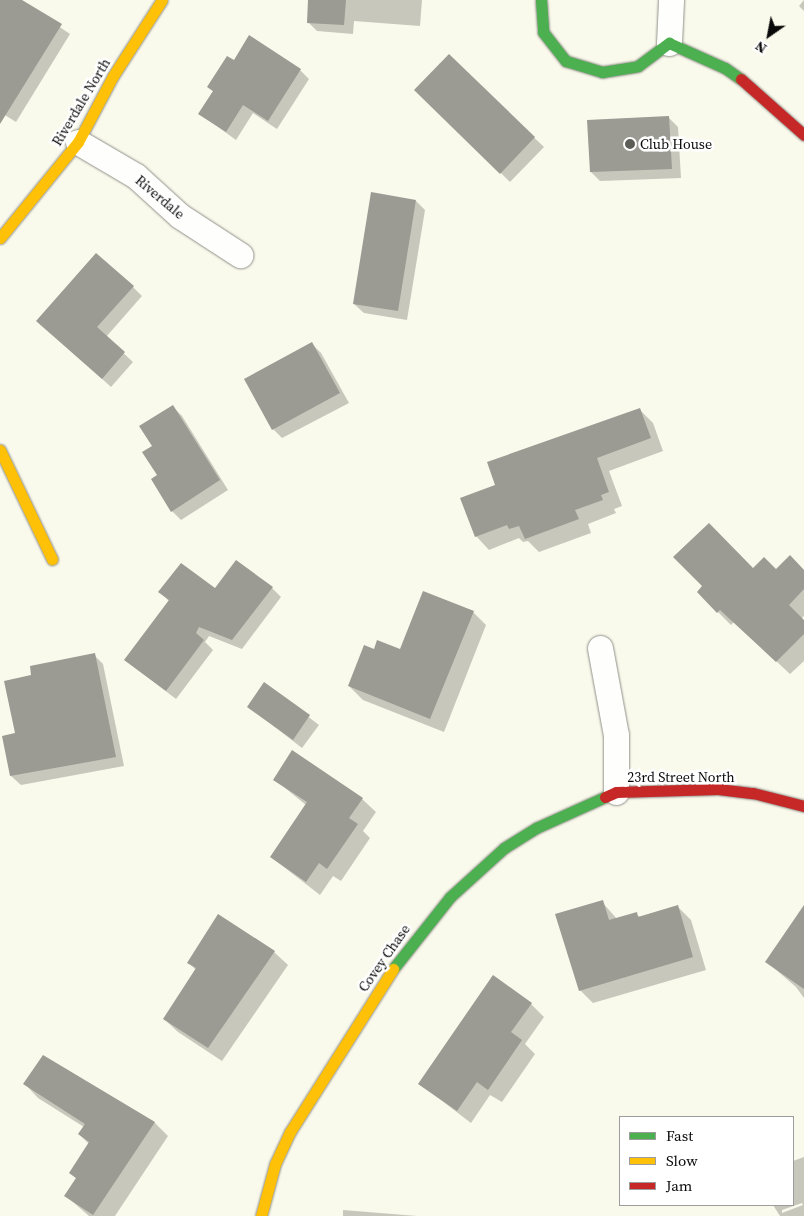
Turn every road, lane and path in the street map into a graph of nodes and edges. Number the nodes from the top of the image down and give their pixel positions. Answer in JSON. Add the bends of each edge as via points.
{"nodes":[{"id":1,"x":162,"y":0,"type":"edge"},
{"id":2,"x":542,"y":0,"type":"edge"},
{"id":3,"x":670,"y":0,"type":"edge"},
{"id":4,"x":669,"y":43,"type":"junction"},
{"id":5,"x":804,"y":135,"type":"edge"},
{"id":6,"x":78,"y":142,"type":"junction"},
{"id":7,"x":0,"y":238,"type":"edge"},
{"id":8,"x":240,"y":255,"type":"dead end"},
{"id":9,"x":0,"y":450,"type":"edge"},
{"id":10,"x":52,"y":559,"type":"dead end"},
{"id":11,"x":600,"y":648,"type":"dead end"},
{"id":12,"x":616,"y":792,"type":"junction"},
{"id":13,"x":804,"y":806,"type":"edge"},
{"id":14,"x":261,"y":1216,"type":"edge"}],
"edges":[{"from":1,"to":6,"type":"street","name":"Riverdale North","via":[[113,76]]},
{"from":2,"to":4,"type":"street","via":[[543,32],[566,61],[602,72],[638,66]]},
{"from":3,"to":4,"type":"street"},
{"from":4,"to":5,"type":"street","via":[[725,68],[756,89]]},
{"from":6,"to":7,"type":"street","name":"Riverdale North"},
{"from":6,"to":8,"type":"street","name":"Riverdale","via":[[136,176],[180,216]]},
{"from":9,"to":10,"type":"street"},
{"from":11,"to":12,"type":"street","via":[[616,735]]},
{"from":12,"to":13,"type":"street","name":"23rd Street North","via":[[718,789],[753,793]]},
{"from":12,"to":14,"type":"street","name":"Covey Chase","via":[[536,828],[504,848],[450,897],[403,952],[290,1132],[275,1164]]}]}
